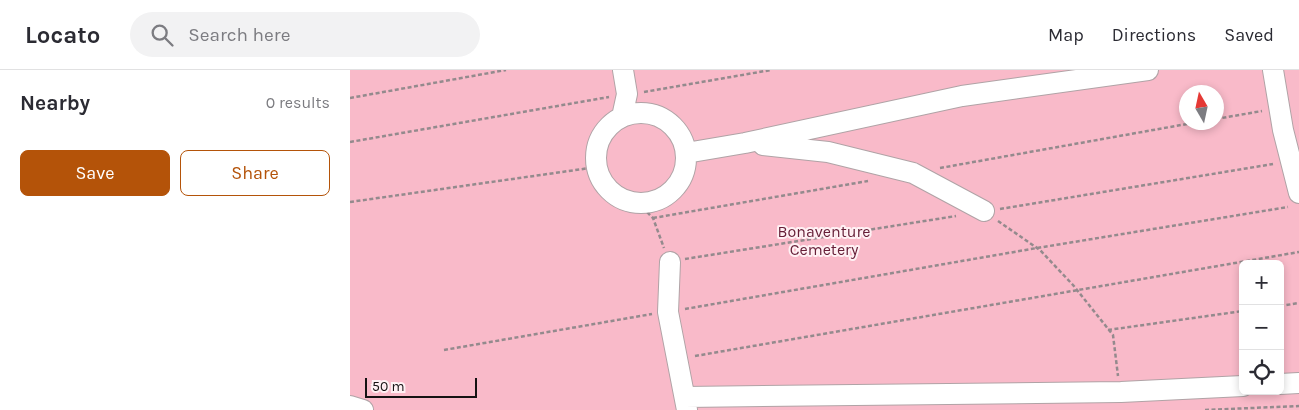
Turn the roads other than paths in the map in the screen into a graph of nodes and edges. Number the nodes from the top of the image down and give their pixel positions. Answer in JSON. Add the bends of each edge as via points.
{"nodes":[{"id":1,"x":623,"y":70,"type":"edge"},
{"id":2,"x":1148,"y":70,"type":"edge"},
{"id":3,"x":1273,"y":70,"type":"edge"},
{"id":4,"x":622,"y":117,"type":"junction"},
{"id":5,"x":745,"y":143,"type":"junction"},
{"id":6,"x":686,"y":153,"type":"junction"},
{"id":7,"x":1294,"y":200,"type":"edge"},
{"id":8,"x":984,"y":211,"type":"road end"},
{"id":9,"x":670,"y":262,"type":"road end"},
{"id":10,"x":1299,"y":383,"type":"edge"},
{"id":11,"x":1284,"y":384,"type":"edge"},
{"id":12,"x":1239,"y":386,"type":"edge"},
{"id":13,"x":686,"y":403,"type":"edge"},
{"id":14,"x":784,"y":403,"type":"edge"},
{"id":15,"x":350,"y":406,"type":"edge"},
{"id":16,"x":363,"y":410,"type":"edge"}],
"edges":[{"from":1,"to":4,"type":"lane","via":[[627,94]]},
{"from":2,"to":5,"type":"lane","via":[[962,96]]},
{"from":3,"to":7,"type":"lane","via":[[1291,161]]},
{"from":4,"to":6,"type":"lane","via":[[644,114],[665,120],[676,129]]},
{"from":4,"to":6,"type":"lane","via":[[601,138],[597,152],[601,178],[618,196],[638,203],[666,195],[684,172]]},
{"from":5,"to":6,"type":"lane"},
{"from":5,"to":8,"type":"lane","via":[[828,152],[913,173]]},
{"from":9,"to":13,"type":"lane","via":[[668,312]]},
{"from":10,"to":11,"type":"lane"},
{"from":12,"to":14,"type":"lane"},
{"from":13,"to":14,"type":"lane"},
{"from":15,"to":16,"type":"lane"}]}
